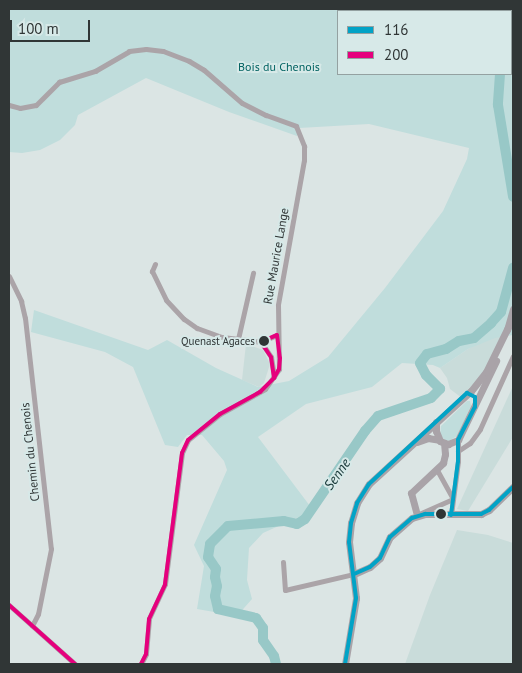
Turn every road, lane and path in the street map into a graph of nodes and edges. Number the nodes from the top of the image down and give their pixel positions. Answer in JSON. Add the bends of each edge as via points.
{"nodes":[{"id":1,"x":9,"y":105,"type":"edge"},
{"id":2,"x":155,"y":264,"type":"dead end"},
{"id":3,"x":253,"y":273,"type":"dead end"},
{"id":4,"x":9,"y":276,"type":"edge"},
{"id":5,"x":513,"y":309,"type":"edge"},
{"id":6,"x":508,"y":327,"type":"junction"},
{"id":7,"x":277,"y":335,"type":"junction"},
{"id":8,"x":238,"y":339,"type":"junction"},
{"id":9,"x":261,"y":342,"type":"junction"},
{"id":10,"x":513,"y":356,"type":"edge"},
{"id":11,"x":274,"y":378,"type":"junction"},
{"id":12,"x":467,"y":393,"type":"junction"},
{"id":13,"x":475,"y":407,"type":"junction"},
{"id":14,"x":436,"y":422,"type":"junction"},
{"id":15,"x":458,"y":440,"type":"junction"},
{"id":16,"x":441,"y":442,"type":"junction"},
{"id":17,"x":414,"y":443,"type":"junction"},
{"id":18,"x":458,"y":451,"type":"junction"},
{"id":19,"x":437,"y":470,"type":"junction"},
{"id":20,"x":513,"y":487,"type":"edge"},
{"id":21,"x":453,"y":499,"type":"junction"},
{"id":22,"x":451,"y":514,"type":"junction"},
{"id":23,"x":417,"y":515,"type":"junction"},
{"id":24,"x":283,"y":562,"type":"dead end"},
{"id":25,"x":354,"y":574,"type":"junction"},
{"id":26,"x":9,"y":605,"type":"edge"},
{"id":27,"x":32,"y":626,"type":"junction"},
{"id":28,"x":75,"y":664,"type":"edge"},
{"id":29,"x":141,"y":664,"type":"edge"},
{"id":30,"x":346,"y":664,"type":"edge"}],
"edges":[{"from":1,"to":7,"type":"street","name":"Rue Maurice Lange","via":[[20,108],[36,105],[59,82],[95,71],[129,51],[146,49],[189,60],[242,103],[266,116],[296,126],[304,146],[304,160],[279,294]]},
{"from":2,"to":8,"type":"street","via":[[152,272],[157,285],[175,311],[209,333]]},
{"from":3,"to":8,"type":"street"},
{"from":4,"to":27,"type":"street","name":"Chemin du Chenois","via":[[25,318],[51,548],[38,614]]},
{"from":5,"to":6,"type":"street"},
{"from":6,"to":12,"type":"street","via":[[486,372]]},
{"from":6,"to":13,"type":"street"},
{"from":7,"to":9,"type":"street"},
{"from":7,"to":11,"type":"street","name":"Rue Maurice Lange","via":[[280,358]]},
{"from":8,"to":9,"type":"street"},
{"from":9,"to":11,"type":"street","via":[[271,357]]},
{"from":10,"to":18,"type":"street","via":[[480,429],[470,443]]},
{"from":11,"to":29,"type":"street","via":[[260,392],[220,414],[188,440],[182,453],[165,584],[149,620],[146,654]]},
{"from":12,"to":13,"type":"street","via":[[474,397]]},
{"from":12,"to":14,"type":"street"},
{"from":13,"to":15,"type":"street"},
{"from":14,"to":16,"type":"street"},
{"from":14,"to":17,"type":"street"},
{"from":15,"to":16,"type":"street"},
{"from":15,"to":18,"type":"street"},
{"from":16,"to":17,"type":"street","via":[[428,438]]},
{"from":16,"to":19,"type":"street","via":[[445,460]]},
{"from":17,"to":25,"type":"street","via":[[369,484],[357,503],[350,532]]},
{"from":18,"to":21,"type":"street"},
{"from":19,"to":21,"type":"street"},
{"from":19,"to":23,"type":"street","via":[[411,493]]},
{"from":20,"to":22,"type":"street","via":[[490,510],[481,514]]},
{"from":21,"to":22,"type":"street"},
{"from":21,"to":23,"type":"street"},
{"from":22,"to":23,"type":"street"},
{"from":23,"to":25,"type":"street","via":[[394,531],[376,561]]},
{"from":24,"to":25,"type":"street","via":[[285,590]]},
{"from":25,"to":30,"type":"street","via":[[356,606]]},
{"from":26,"to":27,"type":"street"},
{"from":27,"to":28,"type":"street"}]}
